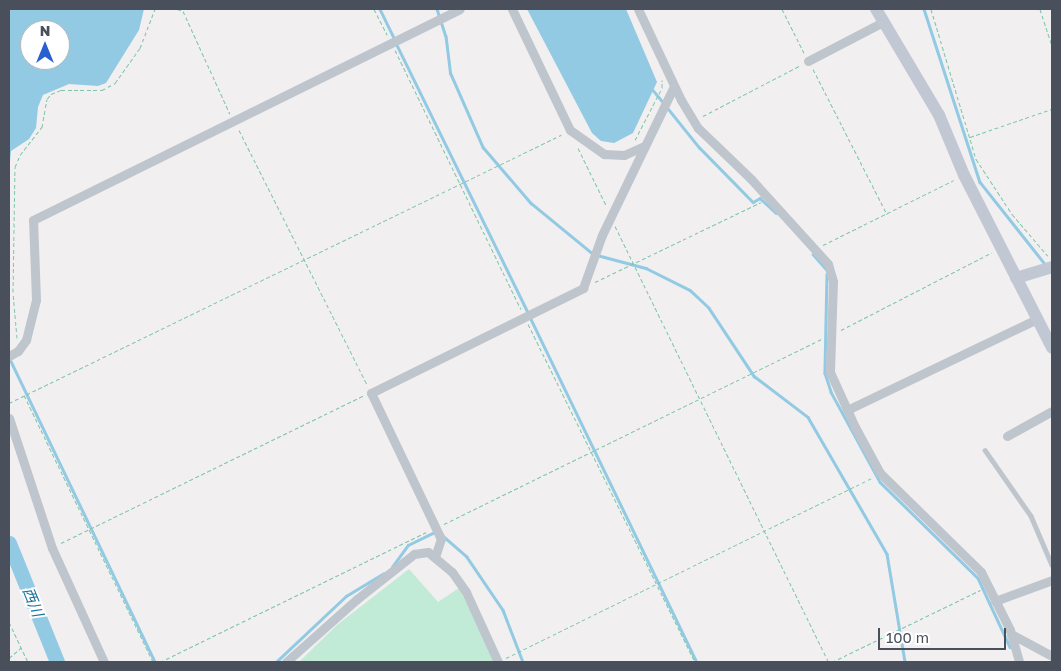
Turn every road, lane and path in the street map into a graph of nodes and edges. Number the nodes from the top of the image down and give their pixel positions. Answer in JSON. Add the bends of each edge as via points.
{"nodes":[{"id":1,"x":155,"y":9,"type":"edge"},
{"id":2,"x":177,"y":9,"type":"edge"},
{"id":3,"x":374,"y":9,"type":"edge"},
{"id":4,"x":460,"y":9,"type":"edge"},
{"id":5,"x":512,"y":9,"type":"edge"},
{"id":6,"x":638,"y":9,"type":"edge"},
{"id":7,"x":782,"y":9,"type":"edge"},
{"id":8,"x":876,"y":9,"type":"edge"},
{"id":9,"x":930,"y":9,"type":"edge"},
{"id":10,"x":1040,"y":9,"type":"edge"},
{"id":11,"x":883,"y":22,"type":"junction"},
{"id":12,"x":391,"y":42,"type":"junction"},
{"id":13,"x":1052,"y":45,"type":"edge"},
{"id":14,"x":808,"y":61,"type":"junction"},
{"id":15,"x":660,"y":74,"type":"dead end"},
{"id":16,"x":674,"y":86,"type":"junction"},
{"id":17,"x":1052,"y":109,"type":"edge"},
{"id":18,"x":234,"y":120,"type":"junction"},
{"id":19,"x":694,"y":121,"type":"junction"},
{"id":20,"x":570,"y":130,"type":"junction"},
{"id":21,"x":969,"y":137,"type":"junction"},
{"id":22,"x":644,"y":146,"type":"junction"},
{"id":23,"x":578,"y":147,"type":"dead end"},
{"id":24,"x":628,"y":154,"type":"junction"},
{"id":25,"x":964,"y":175,"type":"junction"},
{"id":26,"x":460,"y":183,"type":"junction"},
{"id":27,"x":769,"y":198,"type":"junction"},
{"id":28,"x":887,"y":214,"type":"junction"},
{"id":29,"x":610,"y":219,"type":"junction"},
{"id":30,"x":1001,"y":249,"type":"junction"},
{"id":31,"x":817,"y":250,"type":"junction"},
{"id":32,"x":304,"y":259,"type":"junction"},
{"id":33,"x":634,"y":265,"type":"junction"},
{"id":34,"x":1048,"y":267,"type":"edge"},
{"id":35,"x":1016,"y":278,"type":"junction"},
{"id":36,"x":583,"y":288,"type":"junction"},
{"id":37,"x":9,"y":297,"type":"edge"},
{"id":38,"x":13,"y":297,"type":"junction"},
{"id":39,"x":524,"y":316,"type":"junction"},
{"id":40,"x":1037,"y":319,"type":"junction"},
{"id":41,"x":830,"y":335,"type":"junction"},
{"id":42,"x":1052,"y":348,"type":"edge"},
{"id":43,"x":18,"y":351,"type":"junction"},
{"id":44,"x":9,"y":356,"type":"edge"},
{"id":45,"x":370,"y":393,"type":"junction"},
{"id":46,"x":24,"y":396,"type":"junction"},
{"id":47,"x":699,"y":398,"type":"junction"},
{"id":48,"x":9,"y":402,"type":"edge"},
{"id":49,"x":847,"y":410,"type":"junction"},
{"id":50,"x":1052,"y":411,"type":"edge"},
{"id":51,"x":9,"y":418,"type":"edge"},
{"id":52,"x":1007,"y":436,"type":"dead end"},
{"id":53,"x":985,"y":450,"type":"dead end"},
{"id":54,"x":591,"y":451,"type":"junction"},
{"id":55,"x":880,"y":473,"type":"junction"},
{"id":56,"x":436,"y":528,"type":"junction"},
{"id":57,"x":88,"y":530,"type":"junction"},
{"id":58,"x":765,"y":531,"type":"junction"},
{"id":59,"x":52,"y":548,"type":"junction"},
{"id":60,"x":435,"y":557,"type":"junction"},
{"id":61,"x":1052,"y":565,"type":"edge"},
{"id":62,"x":1052,"y":580,"type":"edge"},
{"id":63,"x":656,"y":585,"type":"junction"},
{"id":64,"x":988,"y":586,"type":"junction"},
{"id":65,"x":995,"y":601,"type":"junction"},
{"id":66,"x":9,"y":622,"type":"edge"},
{"id":67,"x":1012,"y":634,"type":"junction"},
{"id":68,"x":21,"y":648,"type":"junction"},
{"id":69,"x":1052,"y":656,"type":"edge"},
{"id":70,"x":9,"y":658,"type":"edge"},
{"id":71,"x":28,"y":662,"type":"edge"},
{"id":72,"x":104,"y":662,"type":"edge"},
{"id":73,"x":152,"y":662,"type":"edge"},
{"id":74,"x":160,"y":662,"type":"edge"},
{"id":75,"x":286,"y":662,"type":"edge"},
{"id":76,"x":498,"y":662,"type":"edge"},
{"id":77,"x":695,"y":662,"type":"edge"},
{"id":78,"x":829,"y":662,"type":"edge"},
{"id":79,"x":832,"y":662,"type":"edge"},
{"id":80,"x":1019,"y":662,"type":"edge"}],
"edges":[{"from":1,"to":38,"type":"path","via":[[140,48],[115,83],[102,90],[61,90],[46,99],[42,127],[15,167]]},
{"from":2,"to":18,"type":"path","via":[[183,11]]},
{"from":3,"to":12,"type":"path"},
{"from":4,"to":12,"type":"street"},
{"from":5,"to":20,"type":"street"},
{"from":6,"to":16,"type":"street"},
{"from":7,"to":14,"type":"path"},
{"from":8,"to":11,"type":"street"},
{"from":9,"to":21,"type":"path"},
{"from":10,"to":13,"type":"path"},
{"from":11,"to":14,"type":"street"},
{"from":11,"to":25,"type":"street","via":[[939,115]]},
{"from":12,"to":18,"type":"street"},
{"from":12,"to":26,"type":"path"},
{"from":14,"to":19,"type":"path"},
{"from":14,"to":28,"type":"path"},
{"from":15,"to":24,"type":"path","via":[[662,88]]},
{"from":16,"to":19,"type":"street"},
{"from":16,"to":22,"type":"street"},
{"from":17,"to":21,"type":"path"},
{"from":18,"to":32,"type":"path"},
{"from":18,"to":43,"type":"street","via":[[33,220],[36,300],[26,340]]},
{"from":19,"to":27,"type":"street"},
{"from":20,"to":24,"type":"street","via":[[604,154]]},
{"from":20,"to":26,"type":"path"},
{"from":21,"to":34,"type":"path","via":[[985,178]]},
{"from":22,"to":24,"type":"street"},
{"from":22,"to":29,"type":"street"},
{"from":23,"to":29,"type":"path"},
{"from":25,"to":28,"type":"path"},
{"from":25,"to":30,"type":"street"},
{"from":26,"to":32,"type":"path"},
{"from":26,"to":39,"type":"path"},
{"from":27,"to":31,"type":"street"},
{"from":27,"to":33,"type":"path"},
{"from":28,"to":31,"type":"path"},
{"from":29,"to":33,"type":"path"},
{"from":29,"to":36,"type":"street"},
{"from":30,"to":35,"type":"street"},
{"from":30,"to":41,"type":"path"},
{"from":31,"to":41,"type":"street","via":[[832,273]]},
{"from":32,"to":45,"type":"path"},
{"from":32,"to":46,"type":"path"},
{"from":33,"to":36,"type":"path"},
{"from":33,"to":47,"type":"path"},
{"from":34,"to":35,"type":"street"},
{"from":35,"to":40,"type":"street"},
{"from":36,"to":39,"type":"street"},
{"from":37,"to":38,"type":"path"},
{"from":38,"to":43,"type":"path"},
{"from":39,"to":45,"type":"street"},
{"from":39,"to":54,"type":"path"},
{"from":40,"to":42,"type":"street"},
{"from":40,"to":49,"type":"street"},
{"from":41,"to":47,"type":"path"},
{"from":41,"to":49,"type":"street","via":[[830,372]]},
{"from":43,"to":44,"type":"street"},
{"from":45,"to":56,"type":"street"},
{"from":45,"to":57,"type":"path"},
{"from":46,"to":48,"type":"path"},
{"from":46,"to":57,"type":"path"},
{"from":47,"to":54,"type":"path"},
{"from":47,"to":58,"type":"path"},
{"from":49,"to":55,"type":"street"},
{"from":50,"to":52,"type":"street"},
{"from":51,"to":59,"type":"street"},
{"from":53,"to":61,"type":"lane","via":[[1031,516]]},
{"from":54,"to":56,"type":"path"},
{"from":54,"to":63,"type":"path"},
{"from":55,"to":58,"type":"path"},
{"from":55,"to":64,"type":"street","via":[[965,555],[981,572]]},
{"from":56,"to":60,"type":"street","via":[[441,539]]},
{"from":56,"to":74,"type":"path"},
{"from":57,"to":59,"type":"path"},
{"from":57,"to":73,"type":"path"},
{"from":58,"to":63,"type":"path"},
{"from":58,"to":78,"type":"path"},
{"from":59,"to":72,"type":"street"},
{"from":60,"to":75,"type":"street","via":[[428,552],[414,554]]},
{"from":60,"to":76,"type":"street","via":[[452,572],[466,592]]},
{"from":62,"to":65,"type":"street"},
{"from":63,"to":76,"type":"path"},
{"from":63,"to":77,"type":"path"},
{"from":64,"to":65,"type":"street"},
{"from":64,"to":79,"type":"path"},
{"from":65,"to":67,"type":"street"},
{"from":66,"to":68,"type":"path"},
{"from":67,"to":69,"type":"street"},
{"from":67,"to":80,"type":"street"},
{"from":68,"to":70,"type":"path"},
{"from":68,"to":71,"type":"path"}]}
